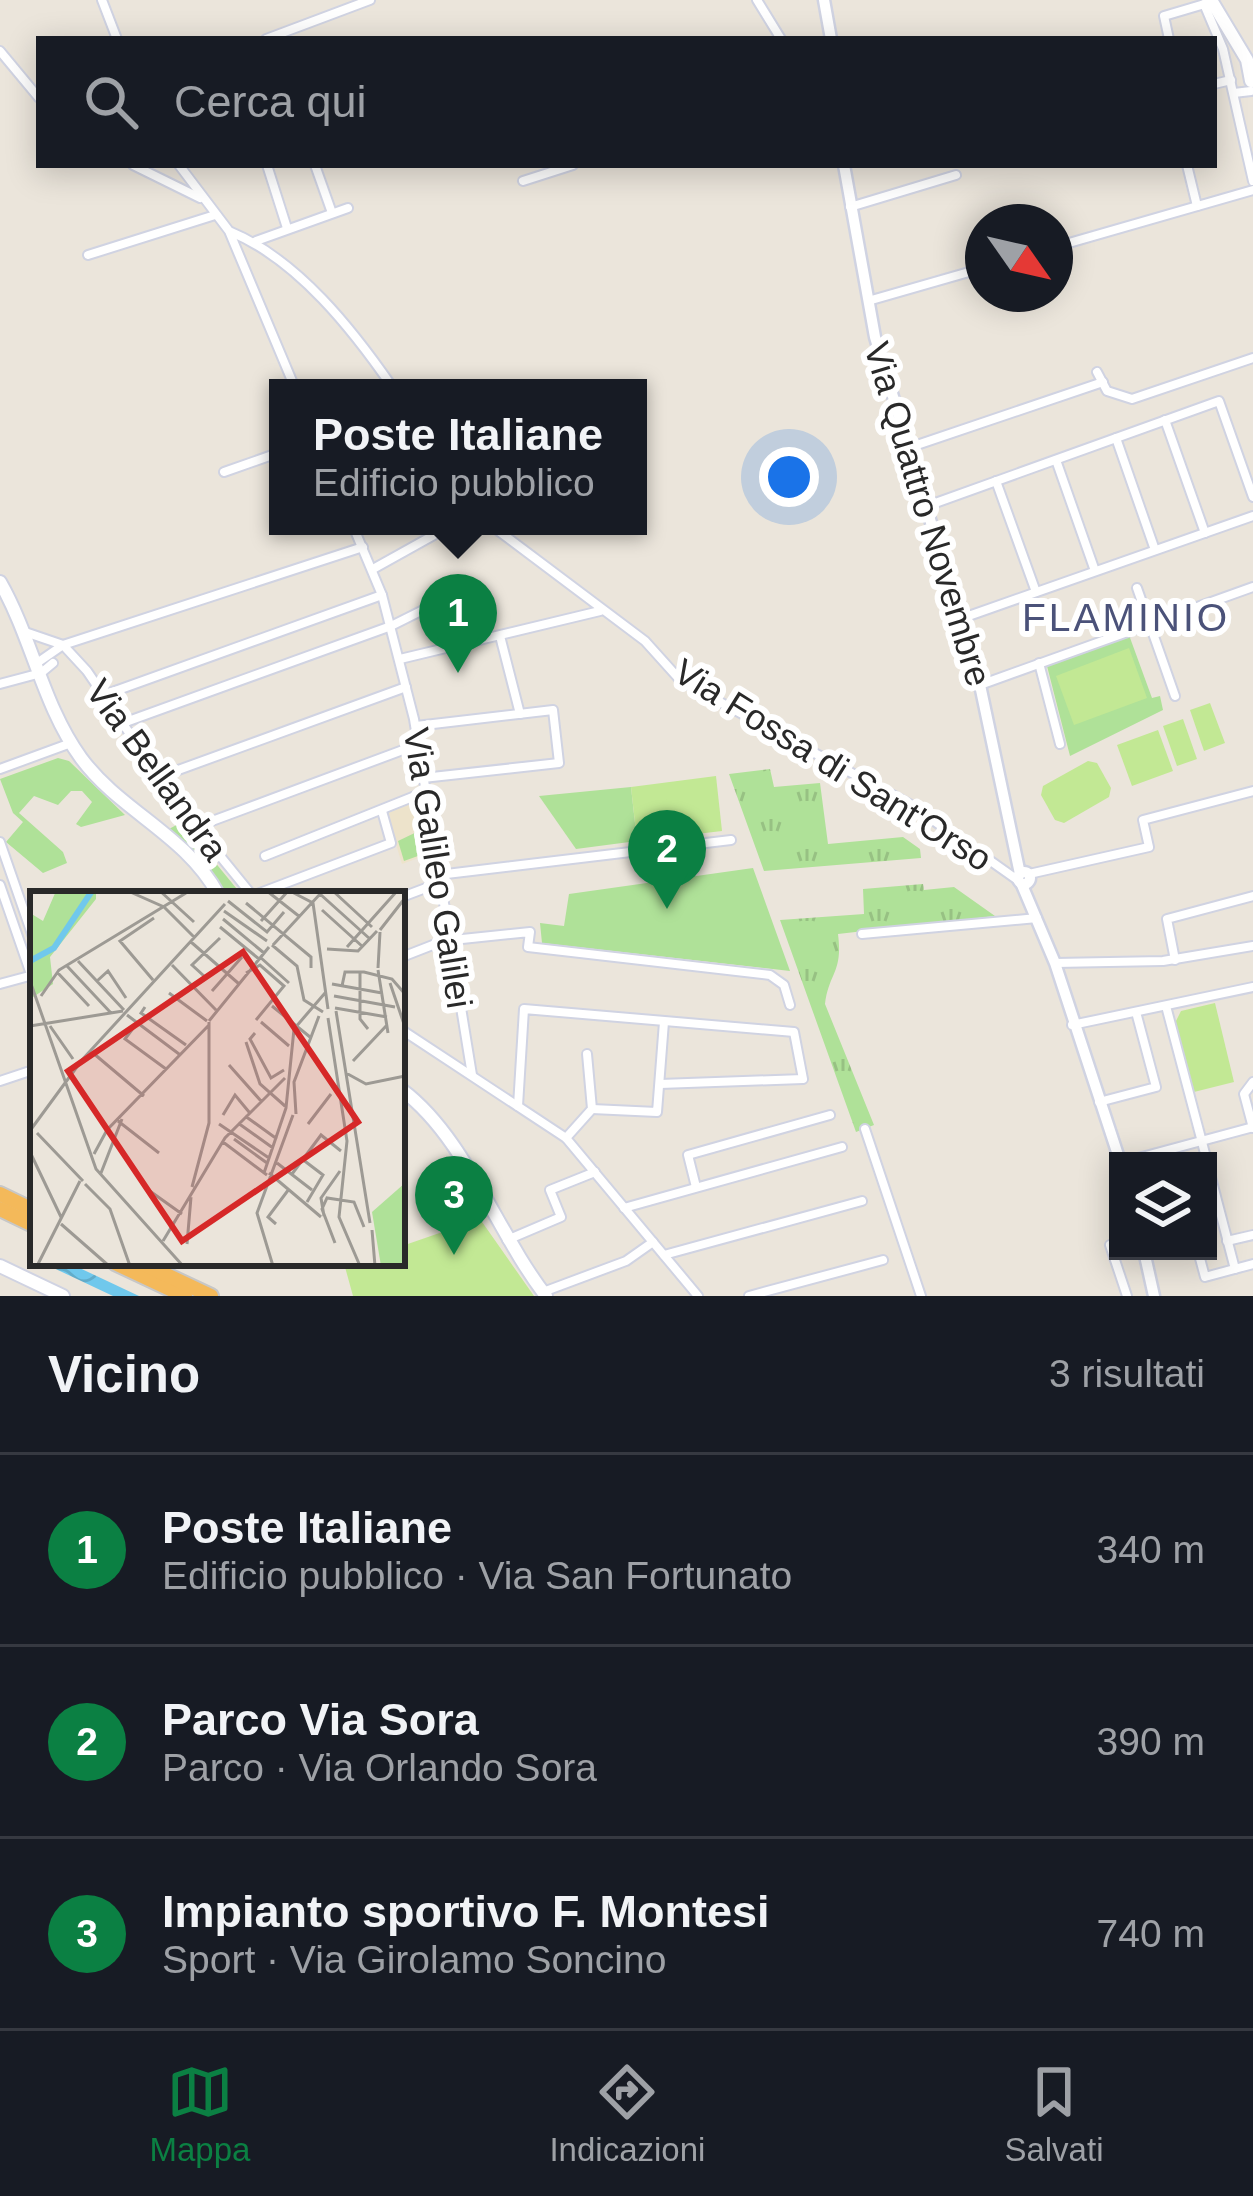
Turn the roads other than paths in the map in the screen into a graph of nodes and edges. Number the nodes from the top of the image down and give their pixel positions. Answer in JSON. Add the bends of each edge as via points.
{"nodes":[{"id":1,"x":102,"y":0,"type":"edge"},
{"id":2,"x":370,"y":0,"type":"edge"},
{"id":3,"x":758,"y":0,"type":"edge"},
{"id":4,"x":824,"y":0,"type":"edge"},
{"id":5,"x":1209,"y":2,"type":"edge"},
{"id":6,"x":116,"y":36,"type":"edge"},
{"id":7,"x":274,"y":36,"type":"edge"},
{"id":8,"x":779,"y":36,"type":"edge"},
{"id":9,"x":830,"y":36,"type":"edge"},
{"id":10,"x":1168,"y":36,"type":"edge"},
{"id":11,"x":1238,"y":44,"type":"junction"},
{"id":12,"x":0,"y":51,"type":"edge"},
{"id":13,"x":1253,"y":55,"type":"edge"},
{"id":14,"x":1231,"y":80,"type":"junction"},
{"id":15,"x":1217,"y":83,"type":"edge"},
{"id":16,"x":1252,"y":86,"type":"edge"},
{"id":17,"x":1234,"y":93,"type":"junction"},
{"id":18,"x":36,"y":94,"type":"edge"},
{"id":19,"x":139,"y":168,"type":"edge"},
{"id":20,"x":181,"y":168,"type":"edge"},
{"id":21,"x":267,"y":168,"type":"edge"},
{"id":22,"x":316,"y":168,"type":"edge"},
{"id":23,"x":564,"y":168,"type":"edge"},
{"id":24,"x":844,"y":168,"type":"edge"},
{"id":25,"x":1188,"y":168,"type":"edge"},
{"id":26,"x":956,"y":175,"type":"dead end"},
{"id":27,"x":523,"y":181,"type":"dead end"},
{"id":28,"x":1253,"y":186,"type":"edge"},
{"id":29,"x":201,"y":199,"type":"junction"},
{"id":30,"x":1197,"y":206,"type":"junction"},
{"id":31,"x":850,"y":207,"type":"junction"},
{"id":32,"x":348,"y":208,"type":"dead end"},
{"id":33,"x":332,"y":213,"type":"junction"},
{"id":34,"x":215,"y":214,"type":"junction"},
{"id":35,"x":287,"y":228,"type":"junction"},
{"id":36,"x":230,"y":231,"type":"junction"},
{"id":37,"x":254,"y":242,"type":"junction"},
{"id":38,"x":1073,"y":242,"type":"edge"},
{"id":39,"x":88,"y":255,"type":"dead end"},
{"id":40,"x":965,"y":273,"type":"edge"},
{"id":41,"x":866,"y":301,"type":"junction"},
{"id":42,"x":1253,"y":358,"type":"edge"},
{"id":43,"x":1097,"y":372,"type":"dead end"},
{"id":44,"x":291,"y":379,"type":"edge"},
{"id":45,"x":386,"y":379,"type":"edge"},
{"id":46,"x":1102,"y":382,"type":"junction"},
{"id":47,"x":1165,"y":420,"type":"junction"},
{"id":48,"x":1115,"y":438,"type":"junction"},
{"id":49,"x":908,"y":448,"type":"junction"},
{"id":50,"x":269,"y":456,"type":"edge"},
{"id":51,"x":1055,"y":460,"type":"junction"},
{"id":52,"x":224,"y":472,"type":"dead end"},
{"id":53,"x":996,"y":481,"type":"junction"},
{"id":54,"x":1253,"y":497,"type":"edge"},
{"id":55,"x":926,"y":507,"type":"junction"},
{"id":56,"x":1253,"y":516,"type":"edge"},
{"id":57,"x":1205,"y":533,"type":"junction"},
{"id":58,"x":357,"y":535,"type":"edge"},
{"id":59,"x":434,"y":535,"type":"dead end"},
{"id":60,"x":504,"y":535,"type":"edge"},
{"id":61,"x":363,"y":547,"type":"junction"},
{"id":62,"x":1155,"y":550,"type":"junction"},
{"id":63,"x":373,"y":569,"type":"junction"},
{"id":64,"x":1095,"y":571,"type":"junction"},
{"id":65,"x":0,"y":582,"type":"edge"},
{"id":66,"x":469,"y":587,"type":"dead end"},
{"id":67,"x":1253,"y":587,"type":"edge"},
{"id":68,"x":1137,"y":588,"type":"dead end"},
{"id":69,"x":1036,"y":592,"type":"junction"},
{"id":70,"x":382,"y":595,"type":"junction"},
{"id":71,"x":602,"y":610,"type":"junction"},
{"id":72,"x":959,"y":620,"type":"junction"},
{"id":73,"x":1150,"y":623,"type":"junction"},
{"id":74,"x":391,"y":626,"type":"junction"},
{"id":75,"x":23,"y":631,"type":"junction"},
{"id":76,"x":500,"y":636,"type":"junction"},
{"id":77,"x":63,"y":645,"type":"junction"},
{"id":78,"x":400,"y":659,"type":"junction"},
{"id":79,"x":1039,"y":662,"type":"junction"},
{"id":80,"x":39,"y":668,"type":"junction"},
{"id":81,"x":0,"y":684,"type":"edge"},
{"id":82,"x":980,"y":685,"type":"junction"},
{"id":83,"x":406,"y":687,"type":"junction"},
{"id":84,"x":104,"y":694,"type":"junction"},
{"id":85,"x":1174,"y":696,"type":"dead end"},
{"id":86,"x":520,"y":714,"type":"junction"},
{"id":87,"x":122,"y":723,"type":"junction"},
{"id":88,"x":416,"y":726,"type":"junction"},
{"id":89,"x":71,"y":743,"type":"junction"},
{"id":90,"x":419,"y":744,"type":"junction"},
{"id":91,"x":1060,"y":745,"type":"dead end"},
{"id":92,"x":0,"y":769,"type":"edge"},
{"id":93,"x":159,"y":777,"type":"junction"},
{"id":94,"x":423,"y":778,"type":"junction"},
{"id":95,"x":1253,"y":790,"type":"edge"},
{"id":96,"x":425,"y":792,"type":"junction"},
{"id":97,"x":382,"y":811,"type":"junction"},
{"id":98,"x":196,"y":827,"type":"junction"},
{"id":99,"x":731,"y":840,"type":"dead end"},
{"id":100,"x":0,"y":842,"type":"edge"},
{"id":101,"x":265,"y":856,"type":"dead end"},
{"id":102,"x":1024,"y":877,"type":"junction"},
{"id":103,"x":439,"y":879,"type":"junction"},
{"id":104,"x":14,"y":881,"type":"junction"},
{"id":105,"x":0,"y":885,"type":"edge"},
{"id":106,"x":216,"y":891,"type":"edge"},
{"id":107,"x":251,"y":891,"type":"edge"},
{"id":108,"x":262,"y":891,"type":"edge"},
{"id":109,"x":405,"y":896,"type":"edge"},
{"id":110,"x":1253,"y":896,"type":"edge"},
{"id":111,"x":1039,"y":918,"type":"junction"},
{"id":112,"x":30,"y":928,"type":"edge"},
{"id":113,"x":862,"y":934,"type":"dead end"},
{"id":114,"x":449,"y":940,"type":"junction"},
{"id":115,"x":1253,"y":946,"type":"edge"},
{"id":116,"x":405,"y":956,"type":"edge"},
{"id":117,"x":1175,"y":960,"type":"junction"},
{"id":118,"x":1057,"y":967,"type":"junction"},
{"id":119,"x":30,"y":971,"type":"edge"},
{"id":120,"x":30,"y":977,"type":"edge"},
{"id":121,"x":0,"y":984,"type":"edge"},
{"id":122,"x":1253,"y":988,"type":"edge"},
{"id":123,"x":790,"y":1005,"type":"dead end"},
{"id":124,"x":1166,"y":1006,"type":"junction"},
{"id":125,"x":1136,"y":1012,"type":"junction"},
{"id":126,"x":664,"y":1022,"type":"junction"},
{"id":127,"x":1072,"y":1025,"type":"junction"},
{"id":128,"x":405,"y":1032,"type":"edge"},
{"id":129,"x":587,"y":1054,"type":"dead end"},
{"id":130,"x":30,"y":1071,"type":"edge"},
{"id":131,"x":472,"y":1076,"type":"junction"},
{"id":132,"x":0,"y":1081,"type":"edge"},
{"id":133,"x":1253,"y":1082,"type":"edge"},
{"id":134,"x":660,"y":1084,"type":"junction"},
{"id":135,"x":405,"y":1093,"type":"edge"},
{"id":136,"x":1099,"y":1102,"type":"junction"},
{"id":137,"x":518,"y":1106,"type":"junction"},
{"id":138,"x":592,"y":1109,"type":"junction"},
{"id":139,"x":830,"y":1115,"type":"dead end"},
{"id":140,"x":1253,"y":1128,"type":"edge"},
{"id":141,"x":865,"y":1129,"type":"dead end"},
{"id":142,"x":566,"y":1138,"type":"junction"},
{"id":143,"x":1202,"y":1141,"type":"junction"},
{"id":144,"x":842,"y":1147,"type":"dead end"},
{"id":145,"x":1119,"y":1152,"type":"edge"},
{"id":146,"x":1159,"y":1152,"type":"edge"},
{"id":147,"x":1204,"y":1152,"type":"edge"},
{"id":148,"x":595,"y":1172,"type":"junction"},
{"id":149,"x":696,"y":1187,"type":"junction"},
{"id":150,"x":0,"y":1194,"type":"edge"},
{"id":151,"x":862,"y":1201,"type":"dead end"},
{"id":152,"x":1217,"y":1202,"type":"edge"},
{"id":153,"x":624,"y":1208,"type":"junction"},
{"id":154,"x":0,"y":1209,"type":"edge"},
{"id":155,"x":30,"y":1209,"type":"edge"},
{"id":156,"x":30,"y":1224,"type":"edge"},
{"id":157,"x":1253,"y":1234,"type":"edge"},
{"id":158,"x":506,"y":1240,"type":"junction"},
{"id":159,"x":1227,"y":1241,"type":"junction"},
{"id":160,"x":653,"y":1242,"type":"junction"},
{"id":161,"x":664,"y":1255,"type":"junction"},
{"id":162,"x":883,"y":1260,"type":"dead end"},
{"id":163,"x":1115,"y":1260,"type":"edge"},
{"id":164,"x":1146,"y":1260,"type":"edge"},
{"id":165,"x":1200,"y":1260,"type":"edge"},
{"id":166,"x":1253,"y":1264,"type":"edge"},
{"id":167,"x":0,"y":1266,"type":"edge"},
{"id":168,"x":121,"y":1266,"type":"edge"},
{"id":169,"x":147,"y":1266,"type":"edge"},
{"id":170,"x":1235,"y":1269,"type":"junction"},
{"id":171,"x":545,"y":1294,"type":"edge"},
{"id":172,"x":63,"y":1296,"type":"edge"},
{"id":173,"x":185,"y":1296,"type":"edge"},
{"id":174,"x":211,"y":1296,"type":"edge"},
{"id":175,"x":698,"y":1296,"type":"edge"},
{"id":176,"x":749,"y":1296,"type":"edge"},
{"id":177,"x":921,"y":1296,"type":"edge"},
{"id":178,"x":1127,"y":1296,"type":"edge"},
{"id":179,"x":1154,"y":1296,"type":"edge"}],
"edges":[{"from":1,"to":6,"type":"street"},
{"from":2,"to":7,"type":"street"},
{"from":3,"to":8,"type":"street"},
{"from":4,"to":9,"type":"street"},
{"from":5,"to":10,"type":"street","via":[[1163,16]]},
{"from":5,"to":11,"type":"main road"},
{"from":5,"to":14,"type":"street"},
{"from":11,"to":13,"type":"main road"},
{"from":11,"to":16,"type":"main road"},
{"from":12,"to":18,"type":"street"},
{"from":14,"to":15,"type":"street"},
{"from":14,"to":17,"type":"street"},
{"from":16,"to":17,"type":"street"},
{"from":17,"to":28,"type":"street"},
{"from":19,"to":29,"type":"street"},
{"from":20,"to":29,"type":"street"},
{"from":21,"to":35,"type":"street"},
{"from":22,"to":33,"type":"street"},
{"from":23,"to":27,"type":"street"},
{"from":24,"to":31,"type":"street","name":"Via Quattro Novembre"},
{"from":25,"to":30,"type":"street"},
{"from":26,"to":31,"type":"street"},
{"from":28,"to":30,"type":"street"},
{"from":29,"to":34,"type":"street"},
{"from":30,"to":38,"type":"street"},
{"from":31,"to":41,"type":"street","name":"Via Quattro Novembre"},
{"from":32,"to":33,"type":"street"},
{"from":33,"to":35,"type":"street"},
{"from":34,"to":36,"type":"street"},
{"from":34,"to":39,"type":"street"},
{"from":35,"to":37,"type":"street"},
{"from":36,"to":37,"type":"street"},
{"from":36,"to":44,"type":"street"},
{"from":37,"to":45,"type":"street","via":[[352,334]]},
{"from":40,"to":41,"type":"street"},
{"from":41,"to":49,"type":"street","name":"Via Quattro Novembre"},
{"from":42,"to":46,"type":"street","via":[[1132,399]]},
{"from":43,"to":46,"type":"street"},
{"from":46,"to":49,"type":"street"},
{"from":47,"to":48,"type":"street"},
{"from":47,"to":54,"type":"street","via":[[1219,400]]},
{"from":47,"to":57,"type":"street"},
{"from":48,"to":51,"type":"street"},
{"from":48,"to":62,"type":"street"},
{"from":49,"to":55,"type":"street","name":"Via Quattro Novembre"},
{"from":50,"to":52,"type":"street"},
{"from":51,"to":53,"type":"street"},
{"from":51,"to":64,"type":"street"},
{"from":53,"to":55,"type":"street"},
{"from":53,"to":69,"type":"street"},
{"from":55,"to":72,"type":"street","name":"Via Quattro Novembre"},
{"from":56,"to":57,"type":"street"},
{"from":57,"to":62,"type":"street"},
{"from":58,"to":61,"type":"street","name":"Via Galileo Galilei"},
{"from":59,"to":63,"type":"street"},
{"from":60,"to":71,"type":"street","name":"Via Fossa di Sant'Orso"},
{"from":61,"to":63,"type":"street","name":"Via Galileo Galilei"},
{"from":61,"to":77,"type":"street"},
{"from":62,"to":64,"type":"street"},
{"from":63,"to":70,"type":"street","name":"Via Galileo Galilei"},
{"from":64,"to":69,"type":"street"},
{"from":65,"to":75,"type":"main road","name":"Via Bellandra"},
{"from":66,"to":74,"type":"street"},
{"from":67,"to":73,"type":"street"},
{"from":68,"to":73,"type":"street"},
{"from":69,"to":72,"type":"street"},
{"from":70,"to":74,"type":"street","name":"Via Galileo Galilei"},
{"from":70,"to":84,"type":"street"},
{"from":71,"to":76,"type":"street"},
{"from":71,"to":102,"type":"street","name":"Via Fossa di Sant'Orso","via":[[656,650],[681,681],[913,806]]},
{"from":72,"to":82,"type":"street","name":"Via Quattro Novembre"},
{"from":73,"to":79,"type":"street"},
{"from":73,"to":85,"type":"street"},
{"from":74,"to":78,"type":"street","name":"Via Galileo Galilei"},
{"from":74,"to":87,"type":"street"},
{"from":75,"to":77,"type":"street"},
{"from":75,"to":80,"type":"main road","name":"Via Bellandra"},
{"from":76,"to":78,"type":"street"},
{"from":76,"to":86,"type":"street"},
{"from":77,"to":80,"type":"street"},
{"from":77,"to":80,"type":"street"},
{"from":77,"to":84,"type":"street","name":"Via Bellandra"},
{"from":78,"to":83,"type":"street","name":"Via Galileo Galilei"},
{"from":79,"to":82,"type":"street"},
{"from":79,"to":91,"type":"street"},
{"from":80,"to":81,"type":"street"},
{"from":80,"to":89,"type":"main road","name":"Via Bellandra"},
{"from":82,"to":102,"type":"street","name":"Via Quattro Novembre"},
{"from":83,"to":88,"type":"street","name":"Via Galileo Galilei"},
{"from":83,"to":93,"type":"street"},
{"from":84,"to":87,"type":"street","name":"Via Bellandra"},
{"from":86,"to":88,"type":"street"},
{"from":86,"to":94,"type":"street","via":[[553,710],[559,763]]},
{"from":87,"to":93,"type":"street","name":"Via Bellandra"},
{"from":88,"to":90,"type":"street","name":"Via Galileo Galilei"},
{"from":89,"to":92,"type":"street"},
{"from":89,"to":106,"type":"main road","name":"Via Bellandra","via":[[106,786],[183,847]]},
{"from":90,"to":94,"type":"street","name":"Via Galileo Galilei"},
{"from":90,"to":98,"type":"street"},
{"from":93,"to":98,"type":"street","name":"Via Bellandra"},
{"from":94,"to":96,"type":"street","name":"Via Galileo Galilei"},
{"from":95,"to":102,"type":"street","via":[[1144,820],[1149,847]]},
{"from":96,"to":97,"type":"street"},
{"from":96,"to":103,"type":"street","name":"Via Galileo Galilei"},
{"from":97,"to":101,"type":"street"},
{"from":97,"to":108,"type":"street","via":[[391,843]]},
{"from":98,"to":107,"type":"street","name":"Via Bellandra"},
{"from":99,"to":103,"type":"street"},
{"from":100,"to":104,"type":"street"},
{"from":102,"to":111,"type":"street","name":"Via Quattro Novembre"},
{"from":103,"to":109,"type":"street"},
{"from":103,"to":114,"type":"street","name":"Via Galileo Galilei"},
{"from":104,"to":105,"type":"street"},
{"from":104,"to":112,"type":"street"},
{"from":105,"to":119,"type":"street"},
{"from":110,"to":117,"type":"street","via":[[1168,919]]},
{"from":111,"to":113,"type":"street"},
{"from":111,"to":118,"type":"street","name":"Via Quattro Novembre"},
{"from":114,"to":116,"type":"street"},
{"from":114,"to":123,"type":"street","via":[[530,932],[528,947],[770,975],[784,985]]},
{"from":114,"to":131,"type":"street","name":"Via Galileo Galilei"},
{"from":115,"to":117,"type":"street"},
{"from":117,"to":118,"type":"street"},
{"from":118,"to":127,"type":"street","name":"Via Quattro Novembre"},
{"from":120,"to":121,"type":"street"},
{"from":122,"to":124,"type":"street"},
{"from":124,"to":125,"type":"street"},
{"from":124,"to":143,"type":"street"},
{"from":125,"to":127,"type":"street"},
{"from":125,"to":136,"type":"street","via":[[1156,1087]]},
{"from":126,"to":134,"type":"street"},
{"from":126,"to":134,"type":"street","via":[[794,1032],[803,1079]]},
{"from":126,"to":137,"type":"street","via":[[524,1009]]},
{"from":127,"to":136,"type":"street","name":"Via Quattro Novembre"},
{"from":128,"to":131,"type":"street"},
{"from":129,"to":138,"type":"street"},
{"from":130,"to":132,"type":"street"},
{"from":131,"to":137,"type":"street"},
{"from":133,"to":140,"type":"street","via":[[1244,1094]]},
{"from":134,"to":138,"type":"street","via":[[658,1112]]},
{"from":135,"to":158,"type":"main road","via":[[441,1128]]},
{"from":136,"to":145,"type":"street","name":"Via Quattro Novembre"},
{"from":137,"to":142,"type":"street"},
{"from":138,"to":142,"type":"street"},
{"from":139,"to":149,"type":"street","via":[[688,1155]]},
{"from":140,"to":143,"type":"street"},
{"from":141,"to":177,"type":"street"},
{"from":142,"to":148,"type":"street"},
{"from":143,"to":146,"type":"street"},
{"from":143,"to":147,"type":"street"},
{"from":144,"to":149,"type":"street"},
{"from":148,"to":153,"type":"street"},
{"from":148,"to":158,"type":"street","via":[[550,1190],[561,1217]]},
{"from":149,"to":153,"type":"street"},
{"from":150,"to":155,"type":"highway"},
{"from":151,"to":161,"type":"street"},
{"from":152,"to":159,"type":"street"},
{"from":153,"to":160,"type":"street"},
{"from":154,"to":156,"type":"highway"},
{"from":157,"to":159,"type":"street"},
{"from":158,"to":171,"type":"main road"},
{"from":159,"to":170,"type":"street"},
{"from":160,"to":161,"type":"street"},
{"from":160,"to":171,"type":"street"},
{"from":161,"to":175,"type":"street"},
{"from":162,"to":176,"type":"street"},
{"from":163,"to":178,"type":"street"},
{"from":164,"to":179,"type":"street"},
{"from":165,"to":170,"type":"street","via":[[1205,1277]]},
{"from":166,"to":170,"type":"street"},
{"from":167,"to":172,"type":"main road"},
{"from":168,"to":173,"type":"highway"},
{"from":169,"to":174,"type":"highway"}]}
